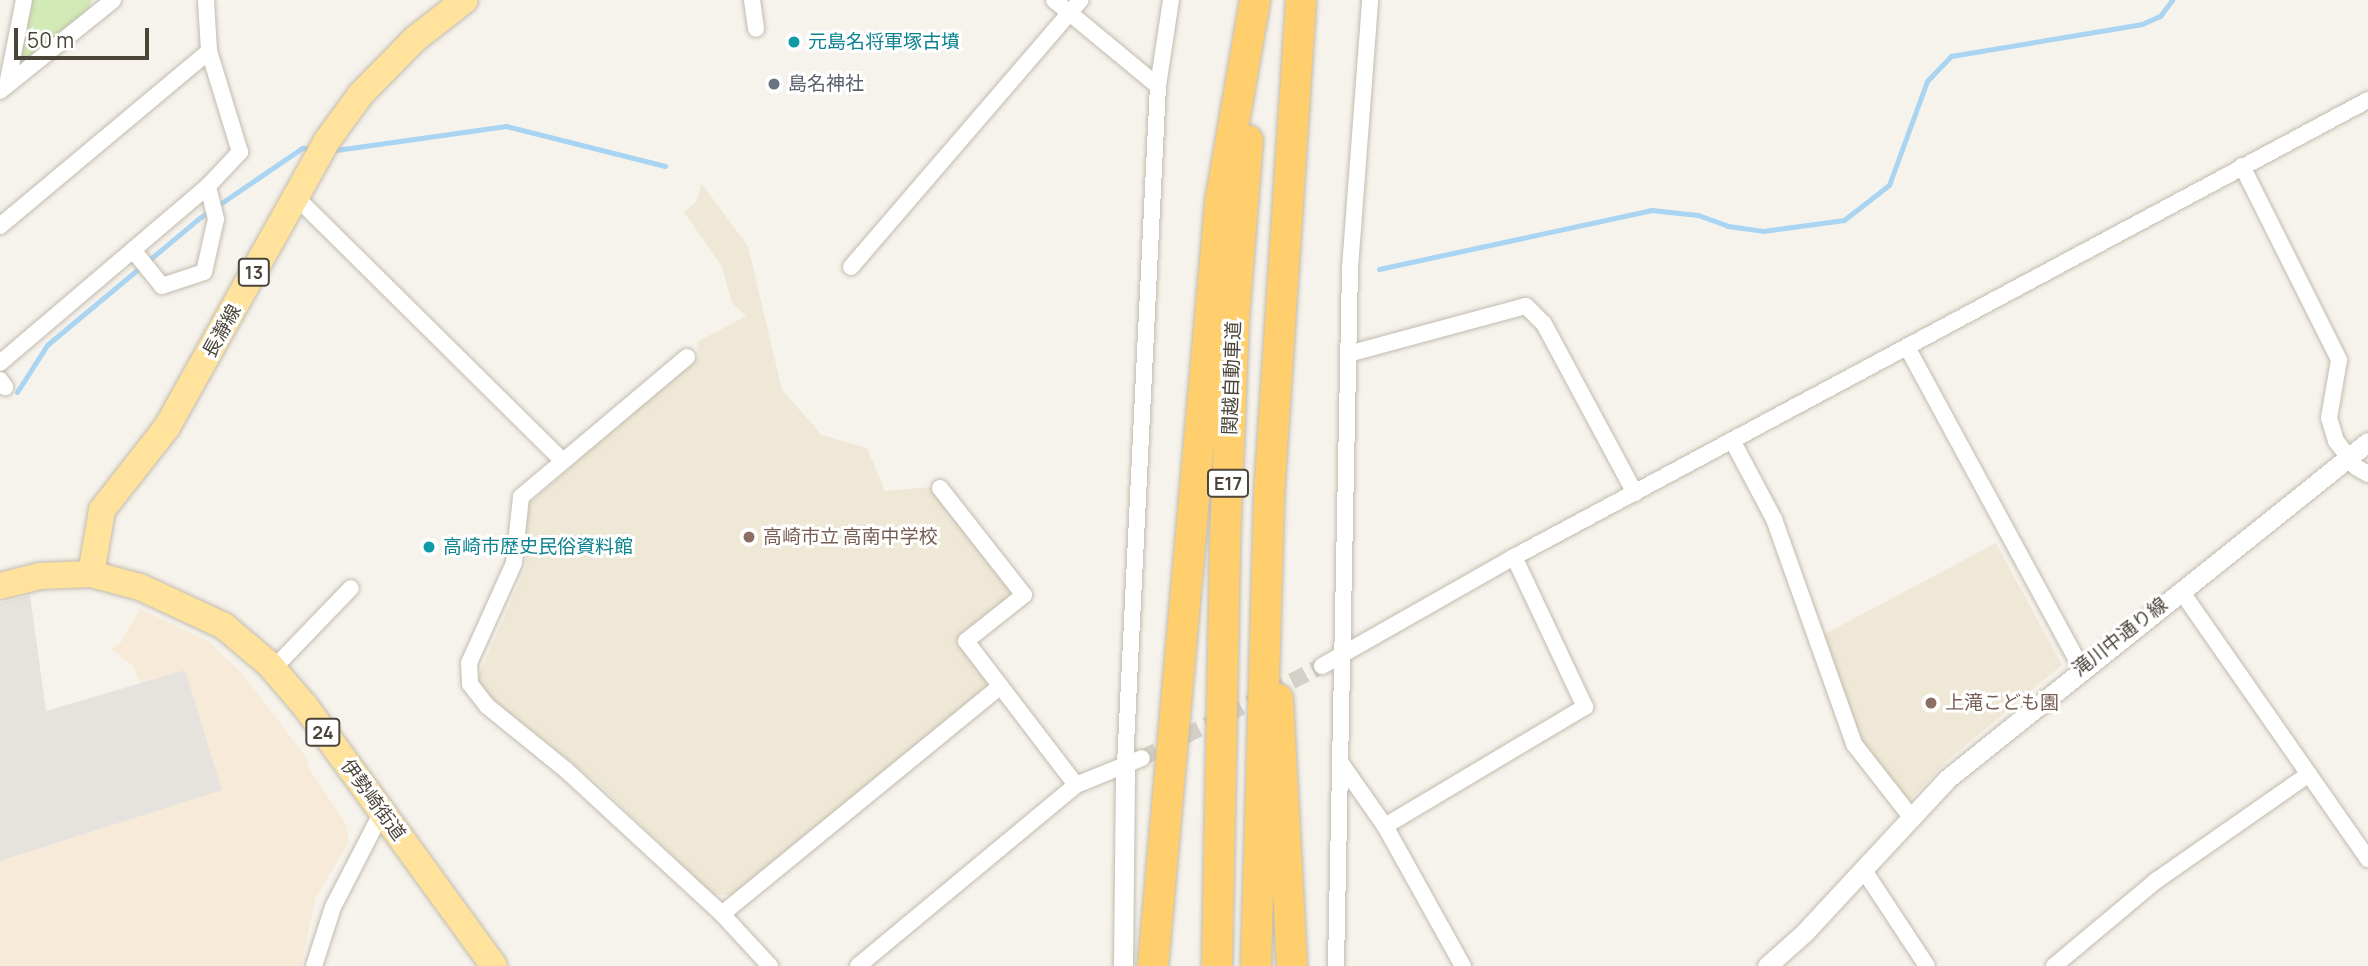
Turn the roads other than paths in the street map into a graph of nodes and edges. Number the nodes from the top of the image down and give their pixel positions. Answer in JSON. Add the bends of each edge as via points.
{"nodes":[{"id":1,"x":24,"y":0,"type":"edge"},
{"id":2,"x":206,"y":0,"type":"edge"},
{"id":3,"x":465,"y":0,"type":"edge"},
{"id":4,"x":752,"y":0,"type":"edge"},
{"id":5,"x":1054,"y":0,"type":"edge"},
{"id":6,"x":1081,"y":0,"type":"edge"},
{"id":7,"x":1171,"y":0,"type":"edge"},
{"id":8,"x":1257,"y":0,"type":"edge"},
{"id":9,"x":1301,"y":0,"type":"edge"},
{"id":10,"x":1370,"y":0,"type":"edge"},
{"id":11,"x":109,"y":1,"type":"edge"},
{"id":12,"x":1069,"y":14,"type":"junction"},
{"id":13,"x":756,"y":29,"type":"dead end"},
{"id":14,"x":209,"y":51,"type":"junction"},
{"id":15,"x":1158,"y":86,"type":"junction"},
{"id":16,"x":4,"y":88,"type":"edge"},
{"id":17,"x":2368,"y":100,"type":"edge"},
{"id":18,"x":2242,"y":166,"type":"junction"},
{"id":19,"x":208,"y":186,"type":"junction"},
{"id":20,"x":295,"y":196,"type":"junction"},
{"id":21,"x":0,"y":226,"type":"edge"},
{"id":22,"x":133,"y":250,"type":"junction"},
{"id":23,"x":851,"y":267,"type":"dead end"},
{"id":24,"x":1907,"y":347,"type":"junction"},
{"id":25,"x":1348,"y":354,"type":"junction"},
{"id":26,"x":687,"y":357,"type":"dead end"},
{"id":27,"x":0,"y":363,"type":"edge"},
{"id":28,"x":1732,"y":440,"type":"junction"},
{"id":29,"x":2368,"y":442,"type":"edge"},
{"id":30,"x":2348,"y":458,"type":"junction"},
{"id":31,"x":562,"y":460,"type":"junction"},
{"id":32,"x":2368,"y":474,"type":"edge"},
{"id":33,"x":940,"y":488,"type":"dead end"},
{"id":34,"x":1635,"y":493,"type":"junction"},
{"id":35,"x":1269,"y":496,"type":"junction"},
{"id":36,"x":1514,"y":557,"type":"junction"},
{"id":37,"x":91,"y":574,"type":"junction"},
{"id":38,"x":0,"y":586,"type":"edge"},
{"id":39,"x":351,"y":588,"type":"dead end"},
{"id":40,"x":2180,"y":591,"type":"junction"},
{"id":41,"x":1341,"y":656,"type":"junction"},
{"id":42,"x":1322,"y":666,"type":"tunnel mouth"},
{"id":43,"x":2081,"y":667,"type":"junction"},
{"id":44,"x":273,"y":668,"type":"junction"},
{"id":45,"x":1001,"y":686,"type":"junction"},
{"id":46,"x":1134,"y":762,"type":"junction"},
{"id":47,"x":1340,"y":762,"type":"junction"},
{"id":48,"x":2309,"y":774,"type":"junction"},
{"id":49,"x":1076,"y":785,"type":"junction"},
{"id":50,"x":382,"y":812,"type":"junction"},
{"id":51,"x":1910,"y":817,"type":"junction"},
{"id":52,"x":1385,"y":826,"type":"junction"},
{"id":53,"x":2368,"y":859,"type":"edge"},
{"id":54,"x":1863,"y":869,"type":"junction"},
{"id":55,"x":722,"y":914,"type":"junction"},
{"id":56,"x":314,"y":966,"type":"edge"},
{"id":57,"x":494,"y":966,"type":"edge"},
{"id":58,"x":770,"y":966,"type":"edge"},
{"id":59,"x":858,"y":966,"type":"edge"},
{"id":60,"x":1123,"y":966,"type":"edge"},
{"id":61,"x":1153,"y":966,"type":"edge"},
{"id":62,"x":1217,"y":966,"type":"edge"},
{"id":63,"x":1256,"y":966,"type":"edge"},
{"id":64,"x":1292,"y":966,"type":"edge"},
{"id":65,"x":1336,"y":966,"type":"edge"},
{"id":66,"x":1463,"y":966,"type":"edge"},
{"id":67,"x":1767,"y":966,"type":"edge"},
{"id":68,"x":1927,"y":966,"type":"edge"},
{"id":69,"x":2054,"y":966,"type":"edge"}],
"edges":[{"from":1,"to":16,"type":"street"},
{"from":2,"to":14,"type":"street"},
{"from":3,"to":20,"type":"main road","name":"長瀞線","number":"13","via":[[415,39],[361,94]]},
{"from":4,"to":13,"type":"street"},
{"from":5,"to":12,"type":"street"},
{"from":6,"to":12,"type":"street"},
{"from":7,"to":15,"type":"street"},
{"from":8,"to":61,"type":"highway","via":[[1220,203]]},
{"from":8,"to":62,"type":"highway","name":"関越自動車道","number":"E17","via":[[1234,317],[1218,758]]},
{"from":9,"to":35,"type":"highway","number":"E17"},
{"from":10,"to":25,"type":"street"},
{"from":11,"to":16,"type":"street"},
{"from":12,"to":15,"type":"street"},
{"from":12,"to":23,"type":"street"},
{"from":14,"to":19,"type":"street","via":[[240,152]]},
{"from":14,"to":21,"type":"street"},
{"from":15,"to":46,"type":"street"},
{"from":17,"to":18,"type":"street"},
{"from":18,"to":24,"type":"street"},
{"from":18,"to":30,"type":"street","via":[[2339,360],[2329,418],[2336,441]]},
{"from":19,"to":22,"type":"street"},
{"from":19,"to":22,"type":"street","via":[[216,219],[204,272],[162,286]]},
{"from":20,"to":31,"type":"street"},
{"from":20,"to":37,"type":"main road","name":"長瀞線","number":"13","via":[[167,427],[102,510]]},
{"from":22,"to":27,"type":"street"},
{"from":24,"to":28,"type":"street"},
{"from":24,"to":43,"type":"street"},
{"from":25,"to":34,"type":"street","via":[[1526,306],[1544,324]]},
{"from":25,"to":41,"type":"street"},
{"from":26,"to":31,"type":"street"},
{"from":28,"to":34,"type":"street"},
{"from":28,"to":51,"type":"street","via":[[1774,519],[1854,744]]},
{"from":29,"to":30,"type":"street","name":"滝川中通り線"},
{"from":30,"to":32,"type":"street"},
{"from":30,"to":40,"type":"street","name":"滝川中通り線"},
{"from":31,"to":55,"type":"street","via":[[521,497],[514,563],[469,663],[470,684],[487,706],[566,770]]},
{"from":33,"to":45,"type":"street","via":[[1024,595],[966,641]]},
{"from":34,"to":36,"type":"street"},
{"from":35,"to":63,"type":"highway","number":"E17"},
{"from":35,"to":64,"type":"highway"},
{"from":36,"to":41,"type":"street"},
{"from":36,"to":52,"type":"street","via":[[1586,707]]},
{"from":37,"to":38,"type":"main road","via":[[40,576]]},
{"from":37,"to":44,"type":"main road","name":"伊勢崎街道","number":"24","via":[[184,605],[223,626]]},
{"from":39,"to":44,"type":"street"},
{"from":40,"to":43,"type":"street","name":"滝川中通り線"},
{"from":40,"to":48,"type":"street"},
{"from":41,"to":42,"type":"street"},
{"from":41,"to":47,"type":"street"},
{"from":43,"to":51,"type":"street","name":"滝川中通り線","via":[[1947,779]]},
{"from":44,"to":50,"type":"main road","name":"伊勢崎街道","number":"24"},
{"from":45,"to":49,"type":"street"},
{"from":45,"to":55,"type":"street"},
{"from":46,"to":49,"type":"street"},
{"from":46,"to":60,"type":"street"},
{"from":47,"to":52,"type":"street"},
{"from":47,"to":65,"type":"street"},
{"from":48,"to":53,"type":"street"},
{"from":48,"to":69,"type":"street","via":[[2157,880]]},
{"from":49,"to":59,"type":"street"},
{"from":50,"to":56,"type":"street","via":[[333,907]]},
{"from":50,"to":57,"type":"main road","name":"伊勢崎街道","number":"24"},
{"from":51,"to":54,"type":"street","name":"滝川中通り線"},
{"from":52,"to":66,"type":"street"},
{"from":54,"to":67,"type":"street","name":"滝川中通り線"},
{"from":54,"to":68,"type":"street"},
{"from":55,"to":58,"type":"street"}]}
